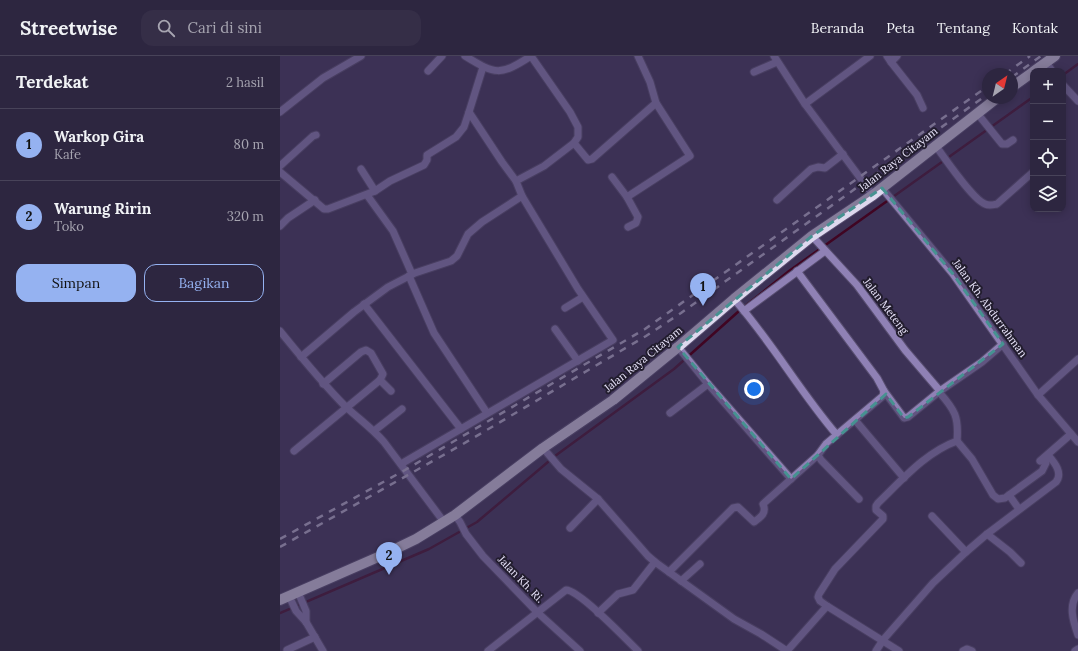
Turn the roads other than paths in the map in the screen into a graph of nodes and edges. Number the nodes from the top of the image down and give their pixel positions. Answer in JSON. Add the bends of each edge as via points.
{"nodes":[{"id":1,"x":361,"y":56,"type":"edge"},
{"id":2,"x":442,"y":56,"type":"edge"},
{"id":3,"x":465,"y":56,"type":"edge"},
{"id":4,"x":531,"y":56,"type":"edge"},
{"id":5,"x":638,"y":56,"type":"edge"},
{"id":6,"x":870,"y":56,"type":"edge"},
{"id":7,"x":892,"y":58,"type":"edge"},
{"id":8,"x":347,"y":59,"type":"edge"},
{"id":9,"x":776,"y":59,"type":"edge"},
{"id":10,"x":487,"y":68,"type":"junction"},
{"id":11,"x":428,"y":71,"type":"dead end"},
{"id":12,"x":754,"y":72,"type":"dead end"},
{"id":13,"x":1030,"y":74,"type":"edge"},
{"id":14,"x":1018,"y":83,"type":"edge"},
{"id":15,"x":1066,"y":88,"type":"edge"},
{"id":16,"x":1078,"y":101,"type":"edge"},
{"id":17,"x":656,"y":103,"type":"junction"},
{"id":18,"x":805,"y":104,"type":"junction"},
{"id":19,"x":992,"y":104,"type":"edge"},
{"id":20,"x":923,"y":108,"type":"dead end"},
{"id":21,"x":280,"y":112,"type":"edge"},
{"id":22,"x":469,"y":112,"type":"junction"},
{"id":23,"x":980,"y":116,"type":"junction"},
{"id":24,"x":316,"y":135,"type":"dead end"},
{"id":25,"x":1013,"y":140,"type":"dead end"},
{"id":26,"x":574,"y":144,"type":"junction"},
{"id":27,"x":937,"y":148,"type":"junction"},
{"id":28,"x":843,"y":154,"type":"junction"},
{"id":29,"x":280,"y":166,"type":"edge"},
{"id":30,"x":361,"y":169,"type":"dead end"},
{"id":31,"x":280,"y":172,"type":"edge"},
{"id":32,"x":1030,"y":175,"type":"edge"},
{"id":33,"x":612,"y":177,"type":"dead end"},
{"id":34,"x":516,"y":182,"type":"junction"},
{"id":35,"x":376,"y":191,"type":"junction"},
{"id":36,"x":887,"y":194,"type":"junction"},
{"id":37,"x":367,"y":195,"type":"junction"},
{"id":38,"x":873,"y":195,"type":"junction"},
{"id":39,"x":522,"y":196,"type":"junction"},
{"id":40,"x":627,"y":197,"type":"junction"},
{"id":41,"x":315,"y":200,"type":"junction"},
{"id":42,"x":777,"y":200,"type":"dead end"},
{"id":43,"x":280,"y":226,"type":"edge"},
{"id":44,"x":628,"y":227,"type":"dead end"},
{"id":45,"x":813,"y":238,"type":"junction"},
{"id":46,"x":824,"y":249,"type":"junction"},
{"id":47,"x":797,"y":272,"type":"junction"},
{"id":48,"x":410,"y":275,"type":"junction"},
{"id":49,"x":583,"y":297,"type":"junction"},
{"id":50,"x":735,"y":300,"type":"junction"},
{"id":51,"x":364,"y":304,"type":"junction"},
{"id":52,"x":565,"y":308,"type":"dead end"},
{"id":53,"x":743,"y":310,"type":"junction"},
{"id":54,"x":555,"y":329,"type":"dead end"},
{"id":55,"x":280,"y":331,"type":"edge"},
{"id":56,"x":1003,"y":344,"type":"junction"},
{"id":57,"x":680,"y":349,"type":"junction"},
{"id":58,"x":301,"y":357,"type":"junction"},
{"id":59,"x":1078,"y":359,"type":"edge"},
{"id":60,"x":578,"y":361,"type":"junction"},
{"id":61,"x":380,"y":380,"type":"junction"},
{"id":62,"x":323,"y":384,"type":"junction"},
{"id":63,"x":708,"y":384,"type":"junction"},
{"id":64,"x":391,"y":391,"type":"dead end"},
{"id":65,"x":884,"y":391,"type":"junction"},
{"id":66,"x":940,"y":391,"type":"junction"},
{"id":67,"x":1038,"y":395,"type":"junction"},
{"id":68,"x":346,"y":407,"type":"junction"},
{"id":69,"x":402,"y":409,"type":"dead end"},
{"id":70,"x":487,"y":413,"type":"junction"},
{"id":71,"x":670,"y":413,"type":"dead end"},
{"id":72,"x":855,"y":420,"type":"junction"},
{"id":73,"x":461,"y":429,"type":"junction"},
{"id":74,"x":374,"y":431,"type":"junction"},
{"id":75,"x":1071,"y":434,"type":"junction"},
{"id":76,"x":837,"y":436,"type":"junction"},
{"id":77,"x":957,"y":441,"type":"junction"},
{"id":78,"x":1078,"y":442,"type":"edge"},
{"id":79,"x":545,"y":450,"type":"junction"},
{"id":80,"x":294,"y":451,"type":"dead end"},
{"id":81,"x":818,"y":455,"type":"junction"},
{"id":82,"x":1045,"y":458,"type":"junction"},
{"id":83,"x":401,"y":464,"type":"junction"},
{"id":84,"x":904,"y":478,"type":"junction"},
{"id":85,"x":791,"y":479,"type":"junction"},
{"id":86,"x":1009,"y":495,"type":"junction"},
{"id":87,"x":598,"y":499,"type":"junction"},
{"id":88,"x":858,"y":499,"type":"dead end"},
{"id":89,"x":1019,"y":509,"type":"junction"},
{"id":90,"x":932,"y":516,"type":"dead end"},
{"id":91,"x":458,"y":520,"type":"junction"},
{"id":92,"x":444,"y":522,"type":"junction"},
{"id":93,"x":570,"y":528,"type":"dead end"},
{"id":94,"x":987,"y":534,"type":"junction"},
{"id":95,"x":966,"y":552,"type":"junction"},
{"id":96,"x":655,"y":562,"type":"junction"},
{"id":97,"x":1021,"y":563,"type":"dead end"},
{"id":98,"x":700,"y":564,"type":"dead end"},
{"id":99,"x":669,"y":572,"type":"junction"},
{"id":100,"x":681,"y":580,"type":"junction"},
{"id":101,"x":1078,"y":593,"type":"edge"},
{"id":102,"x":292,"y":598,"type":"edge"},
{"id":103,"x":827,"y":606,"type":"junction"},
{"id":104,"x":537,"y":612,"type":"junction"},
{"id":105,"x":598,"y":613,"type":"junction"},
{"id":106,"x":306,"y":622,"type":"junction"},
{"id":107,"x":1078,"y":635,"type":"edge"},
{"id":108,"x":315,"y":637,"type":"junction"},
{"id":109,"x":883,"y":640,"type":"junction"},
{"id":110,"x":1078,"y":649,"type":"edge"},
{"id":111,"x":287,"y":650,"type":"dead end"},
{"id":112,"x":323,"y":651,"type":"edge"},
{"id":113,"x":488,"y":651,"type":"edge"},
{"id":114,"x":580,"y":651,"type":"edge"},
{"id":115,"x":638,"y":651,"type":"edge"},
{"id":116,"x":787,"y":651,"type":"edge"},
{"id":117,"x":876,"y":651,"type":"edge"},
{"id":118,"x":899,"y":651,"type":"edge"},
{"id":119,"x":963,"y":651,"type":"edge"},
{"id":120,"x":972,"y":651,"type":"edge"},
{"id":121,"x":1075,"y":651,"type":"edge"}],
"edges":[{"from":1,"to":8,"type":"street"},
{"from":2,"to":11,"type":"street"},
{"from":3,"to":10,"type":"street"},
{"from":4,"to":10,"type":"street","via":[[506,70]]},
{"from":4,"to":26,"type":"street","via":[[578,127],[578,137]]},
{"from":5,"to":17,"type":"street"},
{"from":6,"to":18,"type":"street"},
{"from":7,"to":20,"type":"street"},
{"from":8,"to":21,"type":"street"},
{"from":9,"to":12,"type":"street"},
{"from":9,"to":18,"type":"street"},
{"from":10,"to":22,"type":"street"},
{"from":13,"to":14,"type":"main road"},
{"from":15,"to":16,"type":"street"},
{"from":17,"to":26,"type":"street","via":[[590,160]]},
{"from":17,"to":40,"type":"street","via":[[690,156]]},
{"from":18,"to":28,"type":"street"},
{"from":19,"to":23,"type":"main road","name":"Jalan Raya Citayam"},
{"from":22,"to":34,"type":"street"},
{"from":22,"to":35,"type":"street","via":[[464,127],[456,137],[427,155],[424,165],[390,180]]},
{"from":23,"to":25,"type":"street","via":[[1004,145]]},
{"from":23,"to":27,"type":"main road","name":"Jalan Raya Citayam"},
{"from":24,"to":29,"type":"street"},
{"from":26,"to":34,"type":"street"},
{"from":27,"to":32,"type":"street","via":[[966,188],[980,202],[990,206],[997,204]]},
{"from":27,"to":36,"type":"main road","name":"Jalan Raya Citayam"},
{"from":28,"to":38,"type":"street"},
{"from":28,"to":42,"type":"street","via":[[825,168],[811,169]]},
{"from":30,"to":35,"type":"street"},
{"from":31,"to":41,"type":"street"},
{"from":33,"to":40,"type":"street"},
{"from":34,"to":39,"type":"street"},
{"from":35,"to":37,"type":"street"},
{"from":36,"to":38,"type":"main road","name":"Jalan Raya Citayam"},
{"from":36,"to":56,"type":"street","name":"Jalan Kh. Abdurrahman","via":[[953,274]]},
{"from":37,"to":41,"type":"street","via":[[327,210]]},
{"from":37,"to":48,"type":"street","via":[[393,231]]},
{"from":38,"to":45,"type":"main road","name":"Jalan Raya Citayam"},
{"from":39,"to":48,"type":"street","via":[[468,234],[457,256],[450,261]]},
{"from":39,"to":49,"type":"street"},
{"from":40,"to":44,"type":"street","via":[[638,217],[636,223]]},
{"from":41,"to":43,"type":"street"},
{"from":45,"to":46,"type":"street","name":"Jalan Meteng"},
{"from":45,"to":50,"type":"main road","name":"Jalan Raya Citayam"},
{"from":46,"to":47,"type":"street"},
{"from":46,"to":66,"type":"street","name":"Jalan Meteng","via":[[857,285],[904,350]]},
{"from":47,"to":53,"type":"street"},
{"from":47,"to":65,"type":"street","via":[[880,382]]},
{"from":48,"to":51,"type":"street"},
{"from":48,"to":70,"type":"street","via":[[434,333]]},
{"from":49,"to":52,"type":"street"},
{"from":49,"to":60,"type":"street","via":[[613,340]]},
{"from":50,"to":53,"type":"street"},
{"from":50,"to":57,"type":"main road","name":"Jalan Raya Citayam"},
{"from":51,"to":58,"type":"street"},
{"from":51,"to":73,"type":"street"},
{"from":53,"to":76,"type":"street"},
{"from":54,"to":60,"type":"street"},
{"from":55,"to":58,"type":"street"},
{"from":56,"to":66,"type":"street"},
{"from":56,"to":67,"type":"street","name":"Jalan Kh. Abdurrahman"},
{"from":57,"to":63,"type":"street"},
{"from":57,"to":79,"type":"main road","name":"Jalan Raya Citayam"},
{"from":58,"to":62,"type":"street"},
{"from":59,"to":67,"type":"street"},
{"from":60,"to":70,"type":"street"},
{"from":61,"to":62,"type":"street","via":[[382,370],[371,353],[366,350]]},
{"from":61,"to":64,"type":"street"},
{"from":61,"to":68,"type":"street"},
{"from":62,"to":68,"type":"street"},
{"from":63,"to":71,"type":"street"},
{"from":63,"to":85,"type":"street"},
{"from":65,"to":66,"type":"street","via":[[906,418]]},
{"from":65,"to":72,"type":"street","via":[[883,396]]},
{"from":66,"to":77,"type":"street","name":"Jalan Meteng","via":[[954,412],[958,425]]},
{"from":67,"to":75,"type":"street","name":"Jalan Kh. Abdurrahman"},
{"from":68,"to":74,"type":"street"},
{"from":68,"to":80,"type":"street"},
{"from":69,"to":74,"type":"street"},
{"from":70,"to":73,"type":"street"},
{"from":72,"to":76,"type":"street"},
{"from":72,"to":84,"type":"street"},
{"from":73,"to":83,"type":"street"},
{"from":74,"to":83,"type":"street"},
{"from":75,"to":78,"type":"street","name":"Jalan Kh. Abdurrahman"},
{"from":75,"to":82,"type":"street"},
{"from":76,"to":81,"type":"street","via":[[826,444]]},
{"from":77,"to":84,"type":"street","via":[[928,457]]},
{"from":77,"to":86,"type":"street","via":[[972,459],[995,498],[1001,499]]},
{"from":79,"to":87,"type":"street","via":[[561,469]]},
{"from":79,"to":91,"type":"main road","name":"Jalan Raya Citayam"},
{"from":81,"to":85,"type":"street"},
{"from":81,"to":88,"type":"street"},
{"from":82,"to":86,"type":"street","via":[[1046,463],[1042,471]]},
{"from":82,"to":89,"type":"street","via":[[1055,464],[1059,477],[1048,489]]},
{"from":83,"to":92,"type":"street"},
{"from":84,"to":103,"type":"street","via":[[876,506],[883,519],[835,569],[819,594],[820,601]]},
{"from":85,"to":99,"type":"street","via":[[763,504],[764,513],[754,522],[738,507],[733,508]]},
{"from":86,"to":89,"type":"street"},
{"from":87,"to":93,"type":"street"},
{"from":87,"to":96,"type":"street"},
{"from":89,"to":94,"type":"street"},
{"from":90,"to":95,"type":"street"},
{"from":91,"to":92,"type":"main road","name":"Jalan Raya Citayam"},
{"from":91,"to":104,"type":"street","name":"Jalan Kh. Ri.","via":[[483,556]]},
{"from":92,"to":102,"type":"main road","name":"Jalan Raya Citayam","via":[[386,554]]},
{"from":94,"to":95,"type":"street"},
{"from":94,"to":97,"type":"street"},
{"from":95,"to":109,"type":"street","via":[[934,583]]},
{"from":96,"to":99,"type":"street"},
{"from":96,"to":105,"type":"street","via":[[633,590],[618,594]]},
{"from":98,"to":100,"type":"street"},
{"from":99,"to":100,"type":"street"},
{"from":100,"to":116,"type":"street","via":[[734,620]]},
{"from":101,"to":107,"type":"street","via":[[1071,605]]},
{"from":102,"to":106,"type":"street","via":[[296,611]]},
{"from":102,"to":106,"type":"street","via":[[305,609]]},
{"from":103,"to":109,"type":"street"},
{"from":103,"to":116,"type":"street"},
{"from":104,"to":105,"type":"street","via":[[566,590],[572,591]]},
{"from":104,"to":113,"type":"street"},
{"from":104,"to":114,"type":"street","name":"Jalan Kh. Ri."},
{"from":105,"to":115,"type":"street"},
{"from":106,"to":108,"type":"street"},
{"from":108,"to":111,"type":"street"},
{"from":108,"to":112,"type":"street"},
{"from":109,"to":117,"type":"street"},
{"from":109,"to":118,"type":"street"},
{"from":110,"to":121,"type":"street"},
{"from":119,"to":120,"type":"street"}]}
